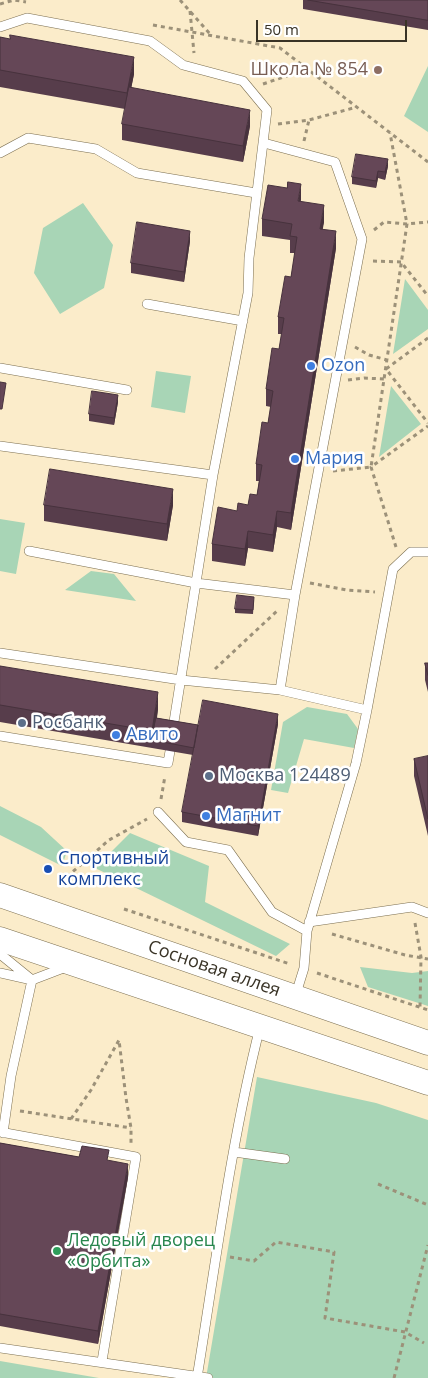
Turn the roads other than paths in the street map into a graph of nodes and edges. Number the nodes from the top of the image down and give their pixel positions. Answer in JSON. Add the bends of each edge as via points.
{"nodes":[{"id":1,"x":0,"y":27,"type":"edge"},
{"id":2,"x":264,"y":143,"type":"junction"},
{"id":3,"x":0,"y":153,"type":"edge"},
{"id":4,"x":256,"y":193,"type":"junction"},
{"id":5,"x":147,"y":304,"type":"dead end"},
{"id":6,"x":242,"y":321,"type":"junction"},
{"id":7,"x":0,"y":368,"type":"edge"},
{"id":8,"x":127,"y":390,"type":"dead end"},
{"id":9,"x":0,"y":446,"type":"edge"},
{"id":10,"x":214,"y":475,"type":"junction"},
{"id":11,"x":29,"y":551,"type":"dead end"},
{"id":12,"x":428,"y":552,"type":"edge"},
{"id":13,"x":196,"y":583,"type":"junction"},
{"id":14,"x":295,"y":595,"type":"junction"},
{"id":15,"x":0,"y":653,"type":"edge"},
{"id":16,"x":181,"y":680,"type":"junction"},
{"id":17,"x":280,"y":690,"type":"junction"},
{"id":18,"x":368,"y":710,"type":"junction"},
{"id":19,"x":173,"y":728,"type":"edge"},
{"id":20,"x":0,"y":736,"type":"edge"},
{"id":21,"x":170,"y":751,"type":"edge"},
{"id":22,"x":158,"y":812,"type":"road end"},
{"id":23,"x":0,"y":895,"type":"edge"},
{"id":24,"x":428,"y":913,"type":"edge"},
{"id":25,"x":309,"y":922,"type":"junction"},
{"id":26,"x":306,"y":932,"type":"junction"},
{"id":27,"x":0,"y":939,"type":"edge"},
{"id":28,"x":0,"y":954,"type":"edge"},
{"id":29,"x":76,"y":964,"type":"junction"},
{"id":30,"x":0,"y":973,"type":"edge"},
{"id":31,"x":32,"y":980,"type":"junction"},
{"id":32,"x":294,"y":997,"type":"junction"},
{"id":33,"x":260,"y":1026,"type":"junction"},
{"id":34,"x":428,"y":1043,"type":"edge"},
{"id":35,"x":428,"y":1083,"type":"edge"},
{"id":36,"x":1,"y":1133,"type":"edge"},
{"id":37,"x":234,"y":1152,"type":"junction"},
{"id":38,"x":285,"y":1159,"type":"dead end"},
{"id":39,"x":0,"y":1348,"type":"edge"},
{"id":40,"x":102,"y":1362,"type":"junction"},
{"id":41,"x":197,"y":1378,"type":"edge"},
{"id":42,"x":208,"y":1378,"type":"edge"}],
"edges":[{"from":1,"to":2,"type":"lane","via":[[27,18],[150,41],[183,65],[244,81],[267,110]]},
{"from":2,"to":4,"type":"lane"},
{"from":2,"to":14,"type":"lane","via":[[335,162],[362,239]]},
{"from":3,"to":4,"type":"lane","via":[[28,138],[96,149],[137,173]]},
{"from":4,"to":6,"type":"lane","via":[[248,293]]},
{"from":5,"to":6,"type":"lane"},
{"from":6,"to":10,"type":"lane"},
{"from":7,"to":8,"type":"lane"},
{"from":9,"to":10,"type":"lane"},
{"from":10,"to":13,"type":"lane"},
{"from":11,"to":13,"type":"lane"},
{"from":12,"to":18,"type":"lane","via":[[411,552],[393,570]]},
{"from":13,"to":14,"type":"lane"},
{"from":13,"to":16,"type":"lane"},
{"from":14,"to":17,"type":"lane"},
{"from":15,"to":16,"type":"lane"},
{"from":16,"to":17,"type":"lane"},
{"from":16,"to":19,"type":"lane"},
{"from":17,"to":18,"type":"lane"},
{"from":18,"to":25,"type":"lane","via":[[356,763]]},
{"from":20,"to":21,"type":"lane","via":[[168,763]]},
{"from":22,"to":26,"type":"lane","via":[[186,842],[228,850],[272,912]]},
{"from":23,"to":32,"type":"main road","name":"Сосновая аллея"},
{"from":24,"to":25,"type":"lane","via":[[412,906]]},
{"from":25,"to":26,"type":"lane"},
{"from":26,"to":32,"type":"lane","via":[[304,968]]},
{"from":27,"to":29,"type":"main road"},
{"from":28,"to":31,"type":"lane"},
{"from":29,"to":31,"type":"lane"},
{"from":29,"to":33,"type":"main road"},
{"from":30,"to":31,"type":"lane"},
{"from":31,"to":36,"type":"lane"},
{"from":32,"to":34,"type":"main road","name":"Сосновая аллея"},
{"from":33,"to":35,"type":"main road"},
{"from":33,"to":37,"type":"lane"},
{"from":36,"to":40,"type":"lane","via":[[136,1157]]},
{"from":37,"to":38,"type":"lane"},
{"from":37,"to":41,"type":"lane"},
{"from":39,"to":40,"type":"lane"},
{"from":40,"to":41,"type":"lane"},
{"from":41,"to":42,"type":"lane"}]}
